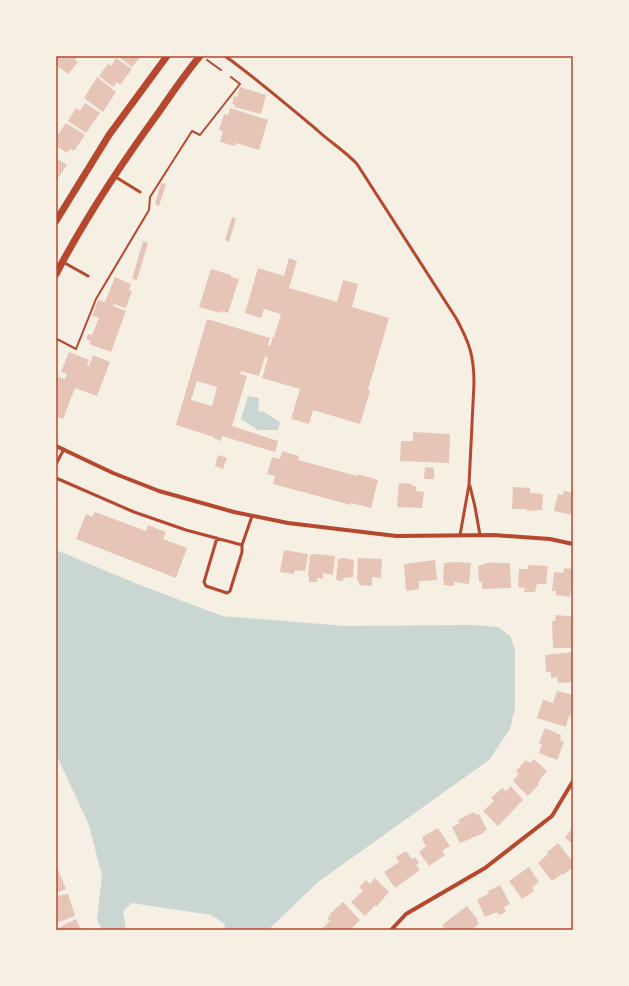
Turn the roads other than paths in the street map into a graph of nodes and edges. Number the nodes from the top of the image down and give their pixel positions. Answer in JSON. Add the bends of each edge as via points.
{"nodes":[{"id":1,"x":167,"y":56,"type":"edge"},
{"id":2,"x":225,"y":56,"type":"edge"},
{"id":3,"x":203,"y":57,"type":"edge"},
{"id":4,"x":114,"y":176,"type":"junction"},
{"id":5,"x":140,"y":192,"type":"dead end"},
{"id":6,"x":56,"y":221,"type":"edge"},
{"id":7,"x":60,"y":264,"type":"edge"},
{"id":8,"x":56,"y":274,"type":"edge"},
{"id":9,"x":88,"y":276,"type":"dead end"},
{"id":10,"x":56,"y":446,"type":"edge"},
{"id":11,"x":64,"y":449,"type":"junction"},
{"id":12,"x":56,"y":464,"type":"edge"},
{"id":13,"x":56,"y":478,"type":"edge"},
{"id":14,"x":469,"y":484,"type":"junction"},
{"id":15,"x":252,"y":516,"type":"junction"},
{"id":16,"x":460,"y":535,"type":"junction"},
{"id":17,"x":480,"y":535,"type":"junction"},
{"id":18,"x":217,"y":538,"type":"junction"},
{"id":19,"x":573,"y":544,"type":"edge"},
{"id":20,"x":242,"y":545,"type":"junction"},
{"id":21,"x":573,"y":782,"type":"edge"},
{"id":22,"x":391,"y":930,"type":"edge"}],
"edges":[{"from":1,"to":6,"type":"street","via":[[109,135]]},
{"from":2,"to":14,"type":"lane","via":[[348,154],[357,164],[467,337],[474,366]]},
{"from":3,"to":4,"type":"street"},
{"from":4,"to":5,"type":"lane"},
{"from":4,"to":7,"type":"street"},
{"from":7,"to":8,"type":"street"},
{"from":7,"to":9,"type":"lane"},
{"from":10,"to":11,"type":"street"},
{"from":11,"to":12,"type":"lane"},
{"from":11,"to":15,"type":"street","via":[[113,473],[159,491]]},
{"from":13,"to":18,"type":"lane","via":[[134,512]]},
{"from":14,"to":16,"type":"lane"},
{"from":14,"to":17,"type":"lane"},
{"from":15,"to":16,"type":"street","via":[[306,526],[396,536]]},
{"from":15,"to":20,"type":"lane"},
{"from":16,"to":17,"type":"street"},
{"from":17,"to":19,"type":"street"},
{"from":18,"to":20,"type":"lane"},
{"from":18,"to":20,"type":"lane","via":[[204,582],[206,586],[227,593],[230,591]]},
{"from":21,"to":22,"type":"street","via":[[552,816],[485,868],[406,914]]}]}
